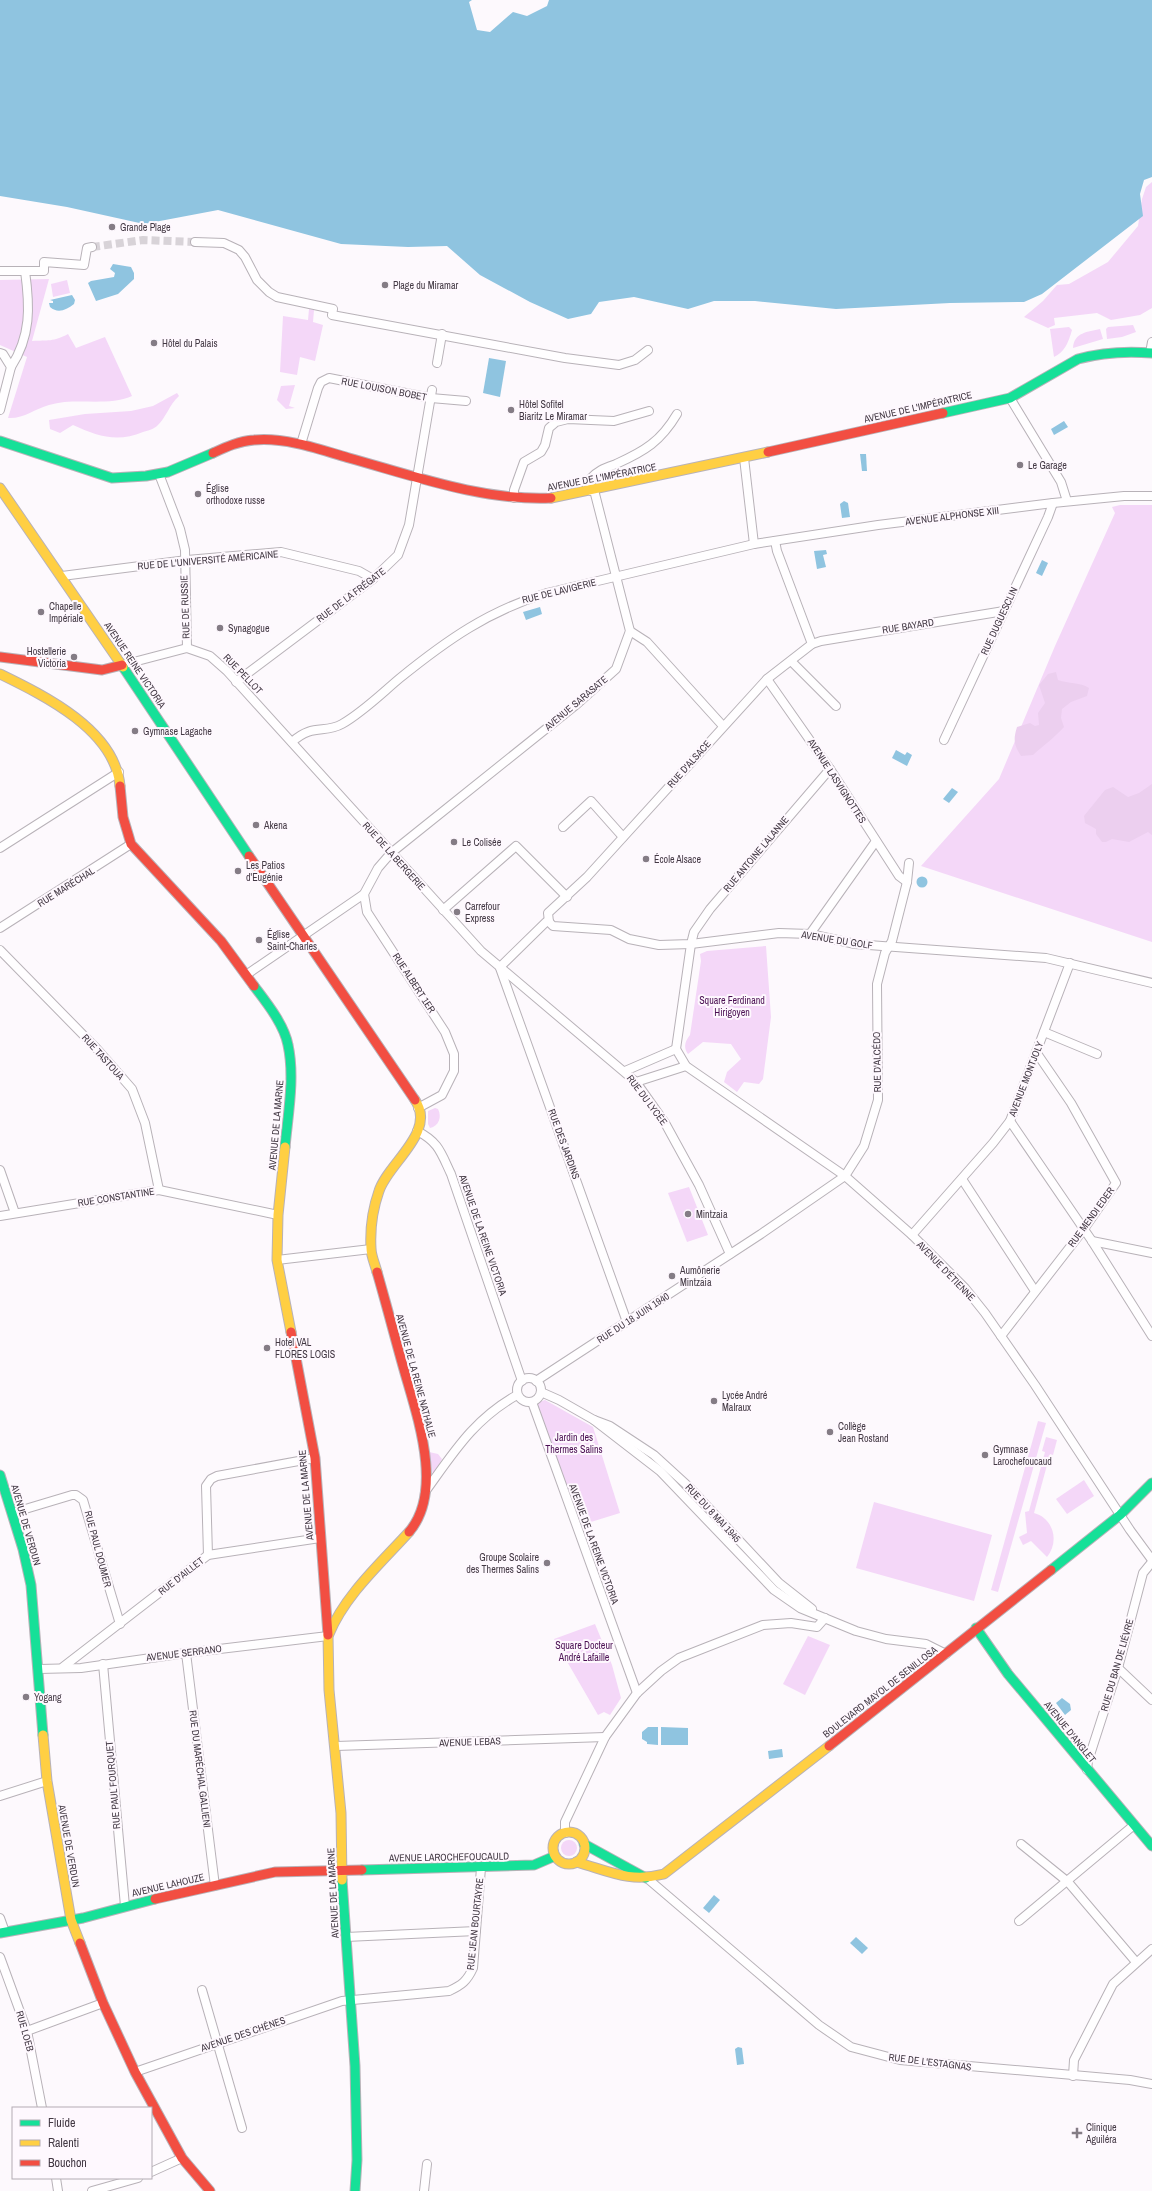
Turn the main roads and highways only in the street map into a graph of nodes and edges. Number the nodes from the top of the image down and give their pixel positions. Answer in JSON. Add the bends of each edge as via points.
{"nodes":[{"id":1,"x":1151,"y":353,"type":"edge"},
{"id":2,"x":0,"y":441,"type":"edge"},
{"id":3,"x":0,"y":488,"type":"edge"},
{"id":4,"x":0,"y":658,"type":"edge"},
{"id":5,"x":122,"y":665,"type":"junction"},
{"id":6,"x":0,"y":674,"type":"edge"},
{"id":7,"x":418,"y":1106,"type":"joint"},
{"id":8,"x":0,"y":1475,"type":"edge"},
{"id":9,"x":1152,"y":1483,"type":"edge"},
{"id":10,"x":2,"y":1494,"type":"edge"},
{"id":11,"x":326,"y":1595,"type":"junction"},
{"id":12,"x":348,"y":1601,"type":"junction"},
{"id":13,"x":976,"y":1628,"type":"junction"},
{"id":14,"x":328,"y":1636,"type":"junction"},
{"id":15,"x":584,"y":1844,"type":"junction"},
{"id":16,"x":1152,"y":1846,"type":"edge"},
{"id":17,"x":555,"y":1856,"type":"junction"},
{"id":18,"x":576,"y":1862,"type":"junction"},
{"id":19,"x":342,"y":1870,"type":"junction"},
{"id":20,"x":648,"y":1879,"type":"junction"},
{"id":21,"x":71,"y":1920,"type":"junction"},
{"id":22,"x":2,"y":1933,"type":"edge"},
{"id":23,"x":210,"y":2191,"type":"edge"},
{"id":24,"x":355,"y":2191,"type":"edge"}],
"edges":[{"from":1,"to":2,"type":"main road","name":"AVENUE DE L'IMPÉRATRICE","via":[[1114,351],[1089,356],[1078,359],[1010,398],[558,498],[514,498],[453,486],[301,444],[254,440],[231,445],[184,467],[159,474],[112,478]]},
{"from":3,"to":5,"type":"main road","name":"AVENUE REINE VICTORIA"},
{"from":4,"to":5,"type":"main road","via":[[102,670]]},
{"from":5,"to":7,"type":"main road","name":"AVENUE REINE VICTORIA"},
{"from":6,"to":11,"type":"main road","name":"AVENUE DE LA MARNE","via":[[41,694],[81,721],[103,745],[119,772],[123,817],[131,844],[221,941],[272,1010],[288,1044],[291,1087],[278,1215],[277,1260],[315,1458]]},
{"from":7,"to":12,"type":"main road","name":"AVENUE DE LA REINE NATHALIE","via":[[420,1121],[410,1147],[379,1189],[374,1209],[371,1249],[422,1435],[426,1467],[425,1492],[418,1521]]},
{"from":8,"to":10,"type":"main road","name":"AVENUE DE VERDUN"},
{"from":9,"to":13,"type":"main road","name":"BOULEVARD MAYOL DE SENILLOSA","via":[[1120,1515]]},
{"from":10,"to":21,"type":"main road","name":"AVENUE DE VERDUN","via":[[12,1513],[31,1585],[47,1781]]},
{"from":11,"to":12,"type":"main road","via":[[339,1604]]},
{"from":11,"to":14,"type":"main road","name":"AVENUE DE LA MARNE"},
{"from":12,"to":14,"type":"main road","name":"AVENUE DE LA REINE NATHALIE"},
{"from":13,"to":16,"type":"main road","name":"AVENUE D'ANGLET","via":[[1008,1674]]},
{"from":13,"to":20,"type":"main road","name":"BOULEVARD MAYOL DE SENILLOSA","via":[[664,1874]]},
{"from":14,"to":19,"type":"main road","name":"AVENUE DE LA MARNE","via":[[329,1690],[336,1746]]},
{"from":15,"to":17,"type":"main road","via":[[574,1834],[565,1833],[554,1842]]},
{"from":15,"to":18,"type":"main road","via":[[582,1856]]},
{"from":15,"to":20,"type":"main road"},
{"from":17,"to":18,"type":"main road","via":[[562,1862]]},
{"from":17,"to":19,"type":"main road","name":"AVENUE LAROCHEFOUCAULD","via":[[534,1865]]},
{"from":18,"to":20,"type":"main road","name":"BOULEVARD MAYOL DE SENILLOSA","via":[[626,1879]]},
{"from":19,"to":21,"type":"main road","name":"AVENUE LAHOUZE","via":[[275,1872]]},
{"from":19,"to":24,"type":"main road","name":"AVENUE DE LA MARNE","via":[[351,2001],[357,2153]]},
{"from":21,"to":22,"type":"main road","name":"AVENUE LAHOUZE"},
{"from":21,"to":23,"type":"main road","name":"AVENUE DE VERDUN","via":[[103,2003],[135,2072],[182,2158]]}]}
